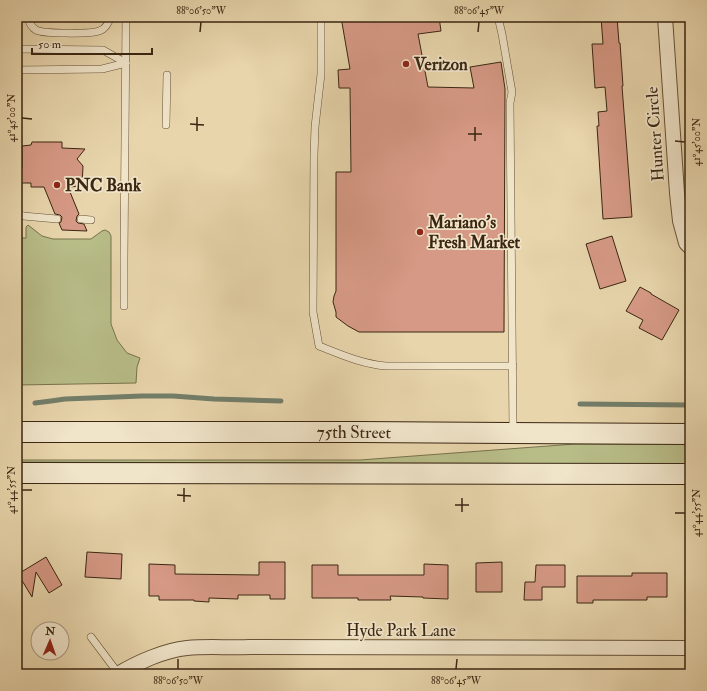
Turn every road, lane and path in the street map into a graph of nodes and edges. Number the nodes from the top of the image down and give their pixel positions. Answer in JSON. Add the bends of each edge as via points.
{"nodes":[{"id":1,"x":28,"y":17,"type":"edge"},
{"id":2,"x":110,"y":17,"type":"edge"},
{"id":3,"x":126,"y":17,"type":"edge"},
{"id":4,"x":321,"y":17,"type":"edge"},
{"id":5,"x":498,"y":17,"type":"edge"},
{"id":6,"x":665,"y":17,"type":"edge"},
{"id":7,"x":17,"y":49,"type":"edge"},
{"id":8,"x":126,"y":63,"type":"junction"},
{"id":9,"x":17,"y":70,"type":"edge"},
{"id":10,"x":167,"y":75,"type":"dead end"},
{"id":11,"x":166,"y":125,"type":"dead end"},
{"id":12,"x":17,"y":213,"type":"edge"},
{"id":13,"x":57,"y":219,"type":"dead end"},
{"id":14,"x":82,"y":219,"type":"dead end"},
{"id":15,"x":91,"y":220,"type":"dead end"},
{"id":16,"x":690,"y":247,"type":"edge"},
{"id":17,"x":124,"y":306,"type":"dead end"},
{"id":18,"x":513,"y":366,"type":"junction"},
{"id":19,"x":17,"y":432,"type":"edge"},
{"id":20,"x":513,"y":433,"type":"junction"},
{"id":21,"x":690,"y":434,"type":"edge"},
{"id":22,"x":17,"y":472,"type":"edge"},
{"id":23,"x":690,"y":474,"type":"edge"},
{"id":24,"x":91,"y":636,"type":"dead end"},
{"id":25,"x":690,"y":648,"type":"edge"},
{"id":26,"x":118,"y":674,"type":"edge"}],
"edges":[{"from":1,"to":2,"type":"lane","via":[[31,26],[37,31],[89,33],[104,28]]},
{"from":3,"to":8,"type":"lane"},
{"from":4,"to":18,"type":"lane","via":[[321,74],[314,127],[313,312],[319,346],[374,365]]},
{"from":5,"to":18,"type":"lane","via":[[512,92],[510,103]]},
{"from":6,"to":16,"type":"street","name":"Hunter Circle","via":[[680,216],[686,243]]},
{"from":7,"to":8,"type":"lane","via":[[103,50]]},
{"from":8,"to":9,"type":"lane","via":[[102,69]]},
{"from":8,"to":17,"type":"lane"},
{"from":10,"to":11,"type":"lane"},
{"from":12,"to":13,"type":"lane","via":[[23,216]]},
{"from":14,"to":15,"type":"lane"},
{"from":18,"to":20,"type":"lane"},
{"from":19,"to":20,"type":"main road","name":"75th Street"},
{"from":20,"to":21,"type":"main road","name":"75th Street"},
{"from":22,"to":23,"type":"main road"},
{"from":24,"to":26,"type":"lane"},
{"from":25,"to":26,"type":"street","name":"Hyde Park Lane","via":[[187,648],[140,662]]}]}
